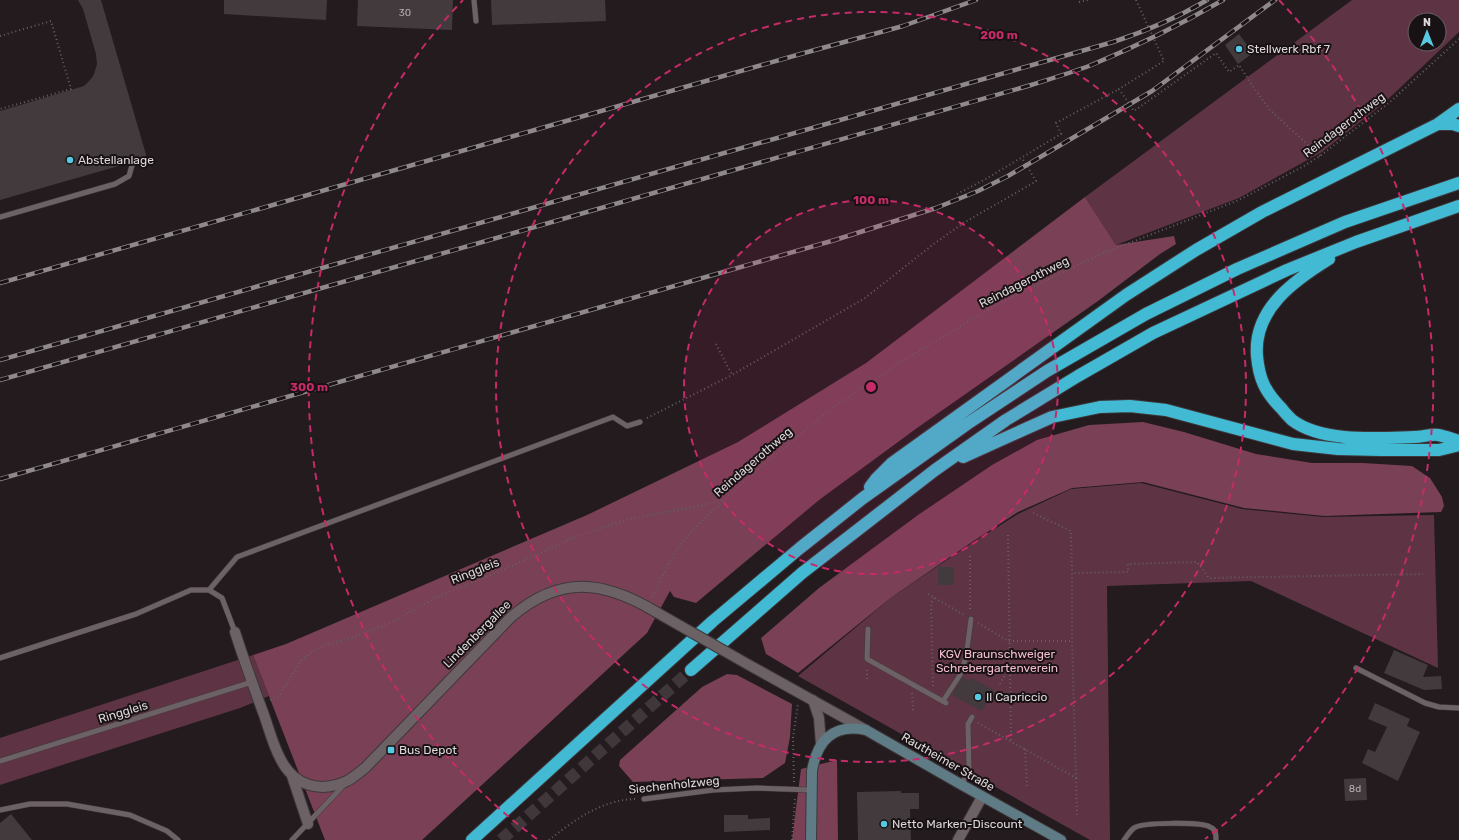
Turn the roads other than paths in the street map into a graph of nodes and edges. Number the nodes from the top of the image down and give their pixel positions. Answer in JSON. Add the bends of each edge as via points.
{"nodes":[{"id":1,"x":474,"y":0,"type":"edge"},
{"id":2,"x":476,"y":21,"type":"dead end"},
{"id":3,"x":1459,"y":109,"type":"edge"},
{"id":4,"x":1438,"y":124,"type":"junction"},
{"id":5,"x":1459,"y":126,"type":"edge"},
{"id":6,"x":133,"y":162,"type":"dead end"},
{"id":7,"x":1459,"y":183,"type":"edge"},
{"id":8,"x":1459,"y":206,"type":"edge"},
{"id":9,"x":0,"y":217,"type":"edge"},
{"id":10,"x":1356,"y":242,"type":"junction"},
{"id":11,"x":640,"y":422,"type":"road end"},
{"id":12,"x":1459,"y":441,"type":"edge"},
{"id":13,"x":1459,"y":445,"type":"edge"},
{"id":14,"x":934,"y":470,"type":"junction"},
{"id":15,"x":863,"y":498,"type":"junction"},
{"id":16,"x":209,"y":590,"type":"junction"},
{"id":17,"x":970,"y":619,"type":"road end"},
{"id":18,"x":868,"y":629,"type":"dead end"},
{"id":19,"x":235,"y":632,"type":"joint"},
{"id":20,"x":0,"y":658,"type":"edge"},
{"id":21,"x":1356,"y":668,"type":"dead end"},
{"id":22,"x":691,"y":670,"type":"tunnel mouth"},
{"id":23,"x":252,"y":682,"type":"junction"},
{"id":24,"x":813,"y":700,"type":"junction"},
{"id":25,"x":1459,"y":708,"type":"edge"},
{"id":26,"x":971,"y":718,"type":"road end"},
{"id":27,"x":866,"y":730,"type":"junction"},
{"id":28,"x":821,"y":744,"type":"junction"},
{"id":29,"x":0,"y":761,"type":"edge"},
{"id":30,"x":292,"y":775,"type":"junction"},
{"id":31,"x":347,"y":781,"type":"junction"},
{"id":32,"x":962,"y":785,"type":"junction"},
{"id":33,"x":811,"y":790,"type":"junction"},
{"id":34,"x":982,"y":797,"type":"junction"},
{"id":35,"x":644,"y":799,"type":"road end"},
{"id":36,"x":0,"y":810,"type":"edge"},
{"id":37,"x":308,"y":824,"type":"junction"},
{"id":38,"x":178,"y":840,"type":"edge"},
{"id":39,"x":292,"y":840,"type":"edge"},
{"id":40,"x":472,"y":840,"type":"edge"},
{"id":41,"x":811,"y":840,"type":"edge"},
{"id":42,"x":958,"y":840,"type":"edge"},
{"id":43,"x":1061,"y":840,"type":"edge"},
{"id":44,"x":1124,"y":840,"type":"edge"},
{"id":45,"x":1216,"y":840,"type":"edge"}],
"edges":[{"from":1,"to":2,"type":"lane"},
{"from":3,"to":4,"type":"highway"},
{"from":4,"to":5,"type":"highway"},
{"from":4,"to":15,"type":"highway","via":[[1262,212],[1196,250],[1133,291],[892,463],[876,479]]},
{"from":6,"to":9,"type":"lane","via":[[129,176],[118,183]]},
{"from":7,"to":15,"type":"highway","via":[[1345,222],[1237,269],[1146,314],[1047,371]]},
{"from":8,"to":10,"type":"highway"},
{"from":10,"to":12,"type":"highway","via":[[1303,275],[1282,293],[1270,308],[1260,328],[1256,349],[1258,372],[1266,392],[1293,420],[1311,430],[1338,436],[1373,438],[1438,435]]},
{"from":10,"to":14,"type":"highway","via":[[1287,270],[1153,333],[1006,420]]},
{"from":11,"to":16,"type":"lane","via":[[627,426],[613,417],[237,557]]},
{"from":13,"to":14,"type":"highway","via":[[1439,450],[1338,449],[1293,444],[1166,410],[1130,406],[1100,407],[1052,417]]},
{"from":14,"to":22,"type":"highway","via":[[802,573]]},
{"from":15,"to":40,"type":"highway","via":[[713,621]]},
{"from":16,"to":19,"type":"lane","via":[[222,598]]},
{"from":16,"to":20,"type":"lane","via":[[191,590],[136,614]]},
{"from":17,"to":18,"type":"lane","via":[[966,657],[960,675],[945,702],[867,659]]},
{"from":19,"to":23,"type":"street","name":"Lindenbergallee"},
{"from":21,"to":25,"type":"lane","via":[[1425,703]]},
{"from":23,"to":29,"type":"lane","name":"Ringgleis"},
{"from":23,"to":30,"type":"street","name":"Lindenbergallee","via":[[280,758]]},
{"from":24,"to":27,"type":"street","name":"Lindenbergallee"},
{"from":24,"to":28,"type":"street","via":[[819,718]]},
{"from":24,"to":31,"type":"street","name":"Lindenbergallee","bridge":true,"via":[[647,606],[616,592],[586,586],[559,589],[534,600],[511,617],[366,767]]},
{"from":26,"to":32,"type":"lane","via":[[968,724],[969,767]]},
{"from":27,"to":28,"type":"main road","name":"Rautheimer Straße","via":[[842,730],[832,734]]},
{"from":27,"to":32,"type":"main road","name":"Rautheimer Straße"},
{"from":28,"to":33,"type":"main road","via":[[814,761]]},
{"from":30,"to":31,"type":"street","name":"Lindenbergallee","via":[[310,786],[323,787]]},
{"from":30,"to":37,"type":"street","name":"Lindenbergallee"},
{"from":31,"to":37,"type":"lane"},
{"from":32,"to":34,"type":"main road","name":"Rautheimer Straße"},
{"from":33,"to":35,"type":"lane","name":"Siechenholzweg","via":[[713,790]]},
{"from":33,"to":41,"type":"main road"},
{"from":34,"to":42,"type":"street"},
{"from":34,"to":43,"type":"main road","name":"Rautheimer Straße"},
{"from":36,"to":38,"type":"lane","via":[[30,804],[67,804],[130,815],[167,831]]},
{"from":37,"to":39,"type":"lane"},
{"from":44,"to":45,"type":"lane","via":[[1134,828],[1148,824],[1210,826],[1215,831]]}]}
